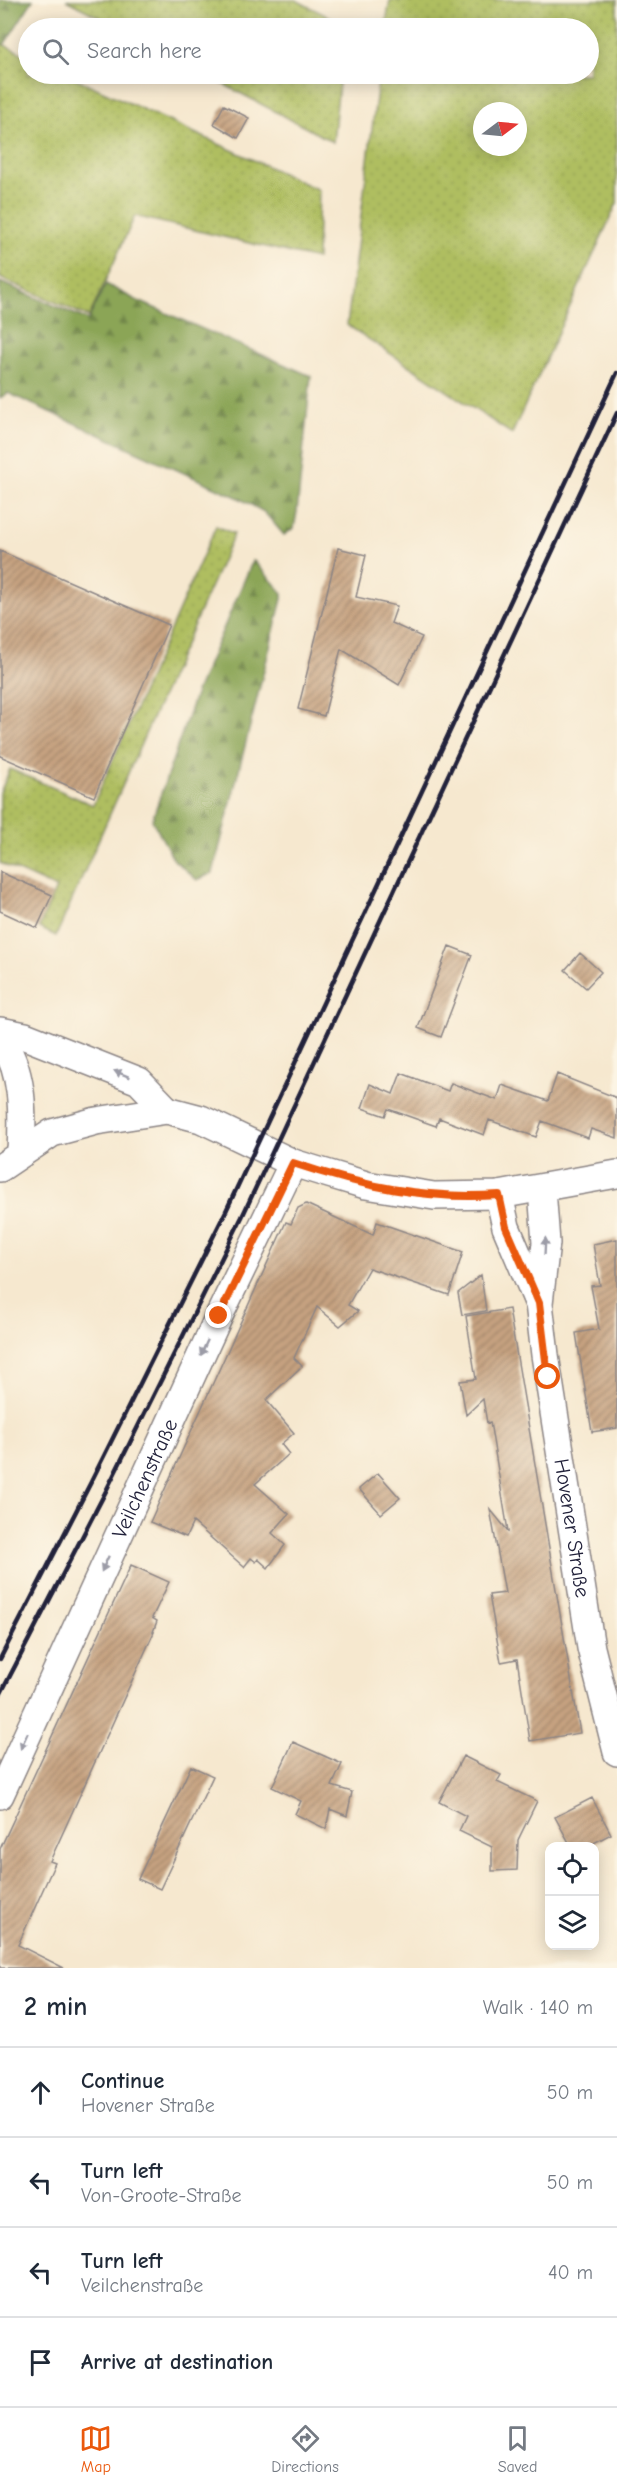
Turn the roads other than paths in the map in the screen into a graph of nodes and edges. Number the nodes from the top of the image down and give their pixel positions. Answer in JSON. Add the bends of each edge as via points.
{"nodes":[{"id":1,"x":0,"y":1031,"type":"edge"},
{"id":2,"x":0,"y":1039,"type":"edge"},
{"id":3,"x":166,"y":1110,"type":"junction"},
{"id":4,"x":21,"y":1152,"type":"junction"},
{"id":5,"x":293,"y":1163,"type":"junction"},
{"id":6,"x":0,"y":1168,"type":"edge"},
{"id":7,"x":617,"y":1174,"type":"edge"},
{"id":8,"x":542,"y":1189,"type":"junction"},
{"id":9,"x":499,"y":1195,"type":"junction"},
{"id":10,"x":539,"y":1303,"type":"junction"},
{"id":11,"x":617,"y":1752,"type":"edge"},
{"id":12,"x":0,"y":1795,"type":"edge"}],
"edges":[{"from":3,"to":1,"type":"street","one_way":true,"via":[[140,1081],[25,1036]]},
{"from":2,"to":4,"type":"street","via":[[14,1066],[20,1092]]},
{"from":3,"to":4,"type":"street","via":[[96,1121],[52,1133]]},
{"from":3,"to":5,"type":"street","via":[[201,1119]]},
{"from":4,"to":6,"type":"street"},
{"from":5,"to":9,"type":"street","via":[[366,1185],[434,1196]]},
{"from":5,"to":12,"type":"street","name":"Veilchenstraße","one_way":true},
{"from":7,"to":8,"type":"street"},
{"from":8,"to":9,"type":"street"},
{"from":10,"to":8,"type":"street","name":"Hovener Straße","one_way":true,"via":[[546,1243]]},
{"from":9,"to":10,"type":"street","name":"Hovener Straße","via":[[506,1227]]},
{"from":10,"to":11,"type":"street","name":"Hovener Straße","via":[[591,1648]]}]}
